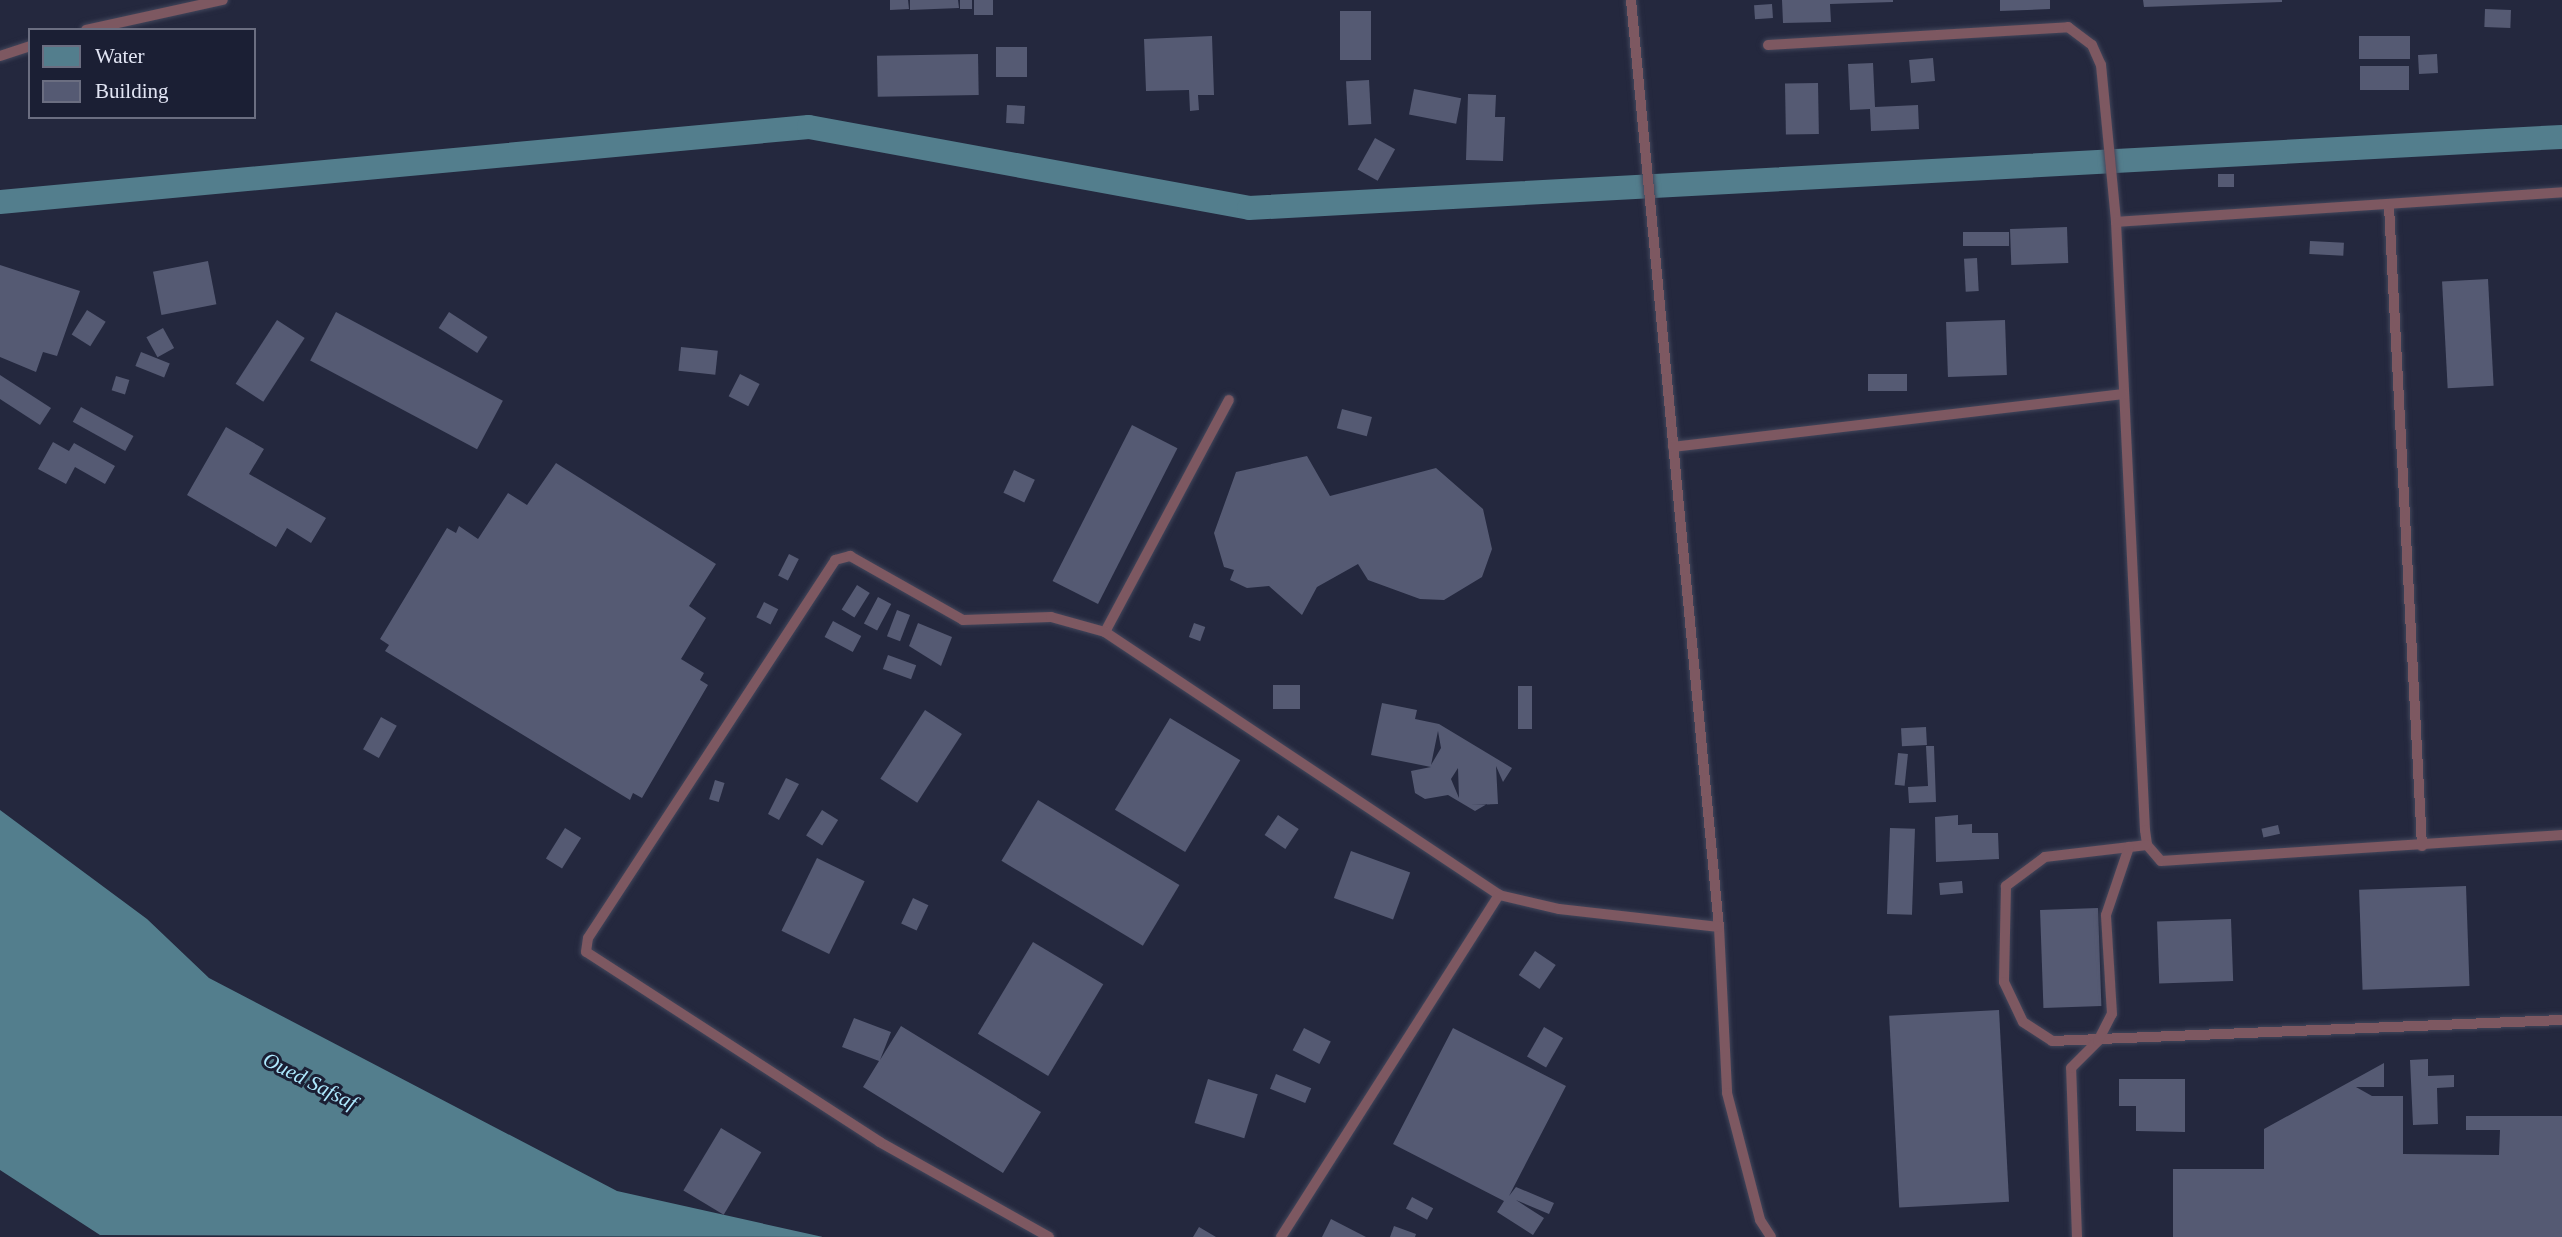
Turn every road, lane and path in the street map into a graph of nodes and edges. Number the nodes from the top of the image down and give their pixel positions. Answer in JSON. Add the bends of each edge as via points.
{"nodes":[{"id":1,"x":223,"y":0,"type":"edge"},
{"id":2,"x":1631,"y":0,"type":"edge"},
{"id":3,"x":95,"y":28,"type":"edge"},
{"id":4,"x":1768,"y":45,"type":"dead end"},
{"id":5,"x":28,"y":47,"type":"edge"},
{"id":6,"x":0,"y":56,"type":"edge"},
{"id":7,"x":2562,"y":192,"type":"edge"},
{"id":8,"x":2389,"y":206,"type":"junction"},
{"id":9,"x":2116,"y":222,"type":"junction"},
{"id":10,"x":2123,"y":394,"type":"junction"},
{"id":11,"x":1229,"y":400,"type":"dead end"},
{"id":12,"x":1673,"y":447,"type":"junction"},
{"id":13,"x":1105,"y":632,"type":"junction"},
{"id":14,"x":2562,"y":835,"type":"edge"},
{"id":15,"x":2147,"y":845,"type":"junction"},
{"id":16,"x":2422,"y":846,"type":"junction"},
{"id":17,"x":2129,"y":847,"type":"junction"},
{"id":18,"x":1499,"y":895,"type":"junction"},
{"id":19,"x":1719,"y":927,"type":"junction"},
{"id":20,"x":2562,"y":1020,"type":"edge"},
{"id":21,"x":2098,"y":1041,"type":"junction"},
{"id":22,"x":1049,"y":1237,"type":"edge"},
{"id":23,"x":1281,"y":1237,"type":"edge"},
{"id":24,"x":1771,"y":1237,"type":"edge"},
{"id":25,"x":2077,"y":1237,"type":"edge"}],
"edges":[{"from":1,"to":3,"type":"lane"},
{"from":2,"to":12,"type":"lane"},
{"from":4,"to":9,"type":"lane","via":[[2068,27],[2092,45],[2101,65]]},
{"from":5,"to":6,"type":"lane"},
{"from":7,"to":8,"type":"lane"},
{"from":8,"to":9,"type":"lane"},
{"from":8,"to":16,"type":"lane"},
{"from":9,"to":10,"type":"lane"},
{"from":10,"to":12,"type":"lane"},
{"from":10,"to":15,"type":"lane"},
{"from":11,"to":13,"type":"lane"},
{"from":12,"to":19,"type":"lane"},
{"from":13,"to":18,"type":"lane"},
{"from":13,"to":22,"type":"lane","via":[[1051,617],[963,620],[850,556],[835,560],[586,944],[593,959],[868,1135]]},
{"from":14,"to":16,"type":"lane"},
{"from":15,"to":16,"type":"lane","via":[[2161,861]]},
{"from":15,"to":17,"type":"lane"},
{"from":17,"to":21,"type":"lane","via":[[2106,915],[2112,1014]]},
{"from":17,"to":21,"type":"lane","via":[[2045,856],[2006,886],[2004,982],[2023,1022],[2052,1041]]},
{"from":18,"to":19,"type":"lane","via":[[1559,909]]},
{"from":18,"to":23,"type":"lane"},
{"from":19,"to":24,"type":"lane","via":[[1727,1093],[1760,1220]]},
{"from":20,"to":21,"type":"lane"},
{"from":21,"to":25,"type":"lane","via":[[2071,1068]]}]}
